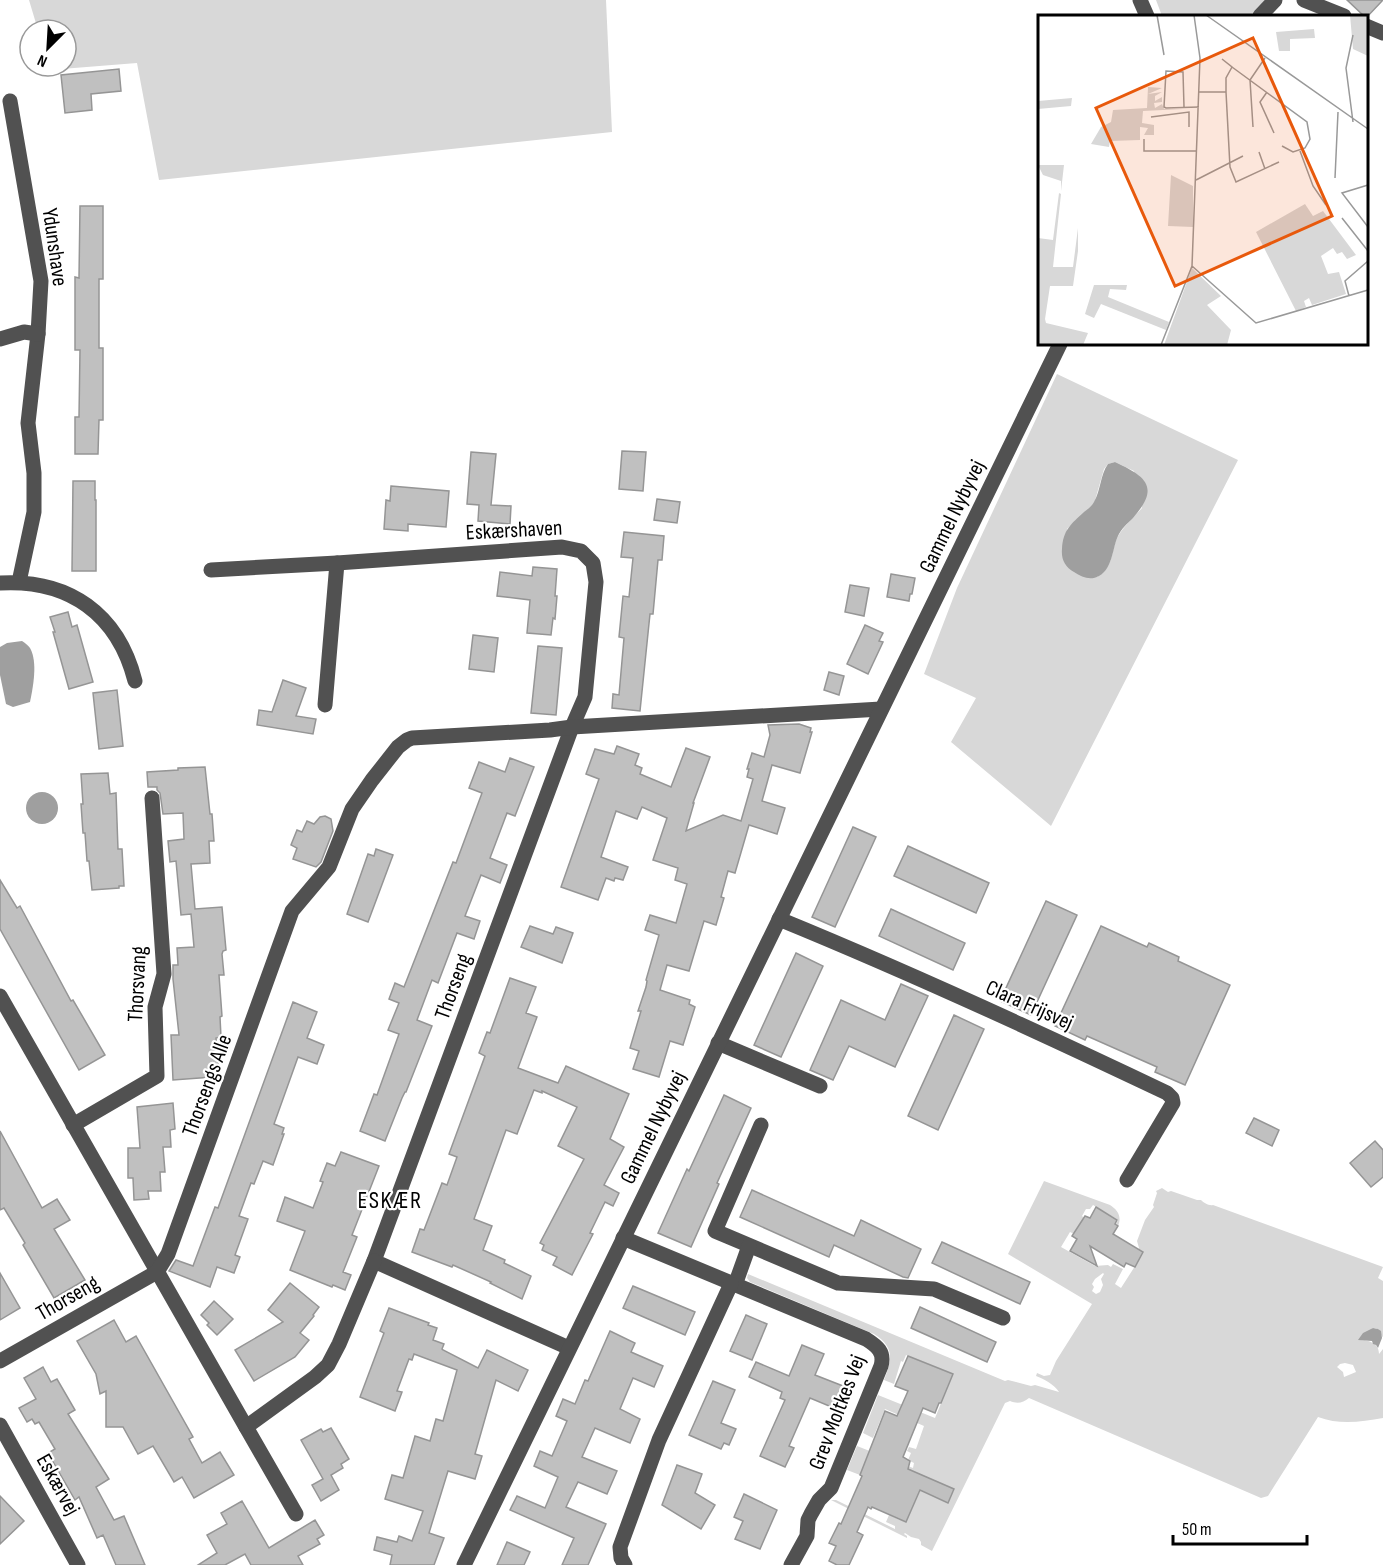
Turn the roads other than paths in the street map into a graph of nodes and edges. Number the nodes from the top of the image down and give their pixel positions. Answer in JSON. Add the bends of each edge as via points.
{"nodes":[{"id":1,"x":1140,"y":0,"type":"edge"},
{"id":2,"x":1275,"y":0,"type":"edge"},
{"id":3,"x":1304,"y":0,"type":"edge"},
{"id":4,"x":1147,"y":15,"type":"edge"},
{"id":5,"x":1261,"y":15,"type":"edge"},
{"id":6,"x":1342,"y":15,"type":"edge"},
{"id":7,"x":1368,"y":27,"type":"edge"},
{"id":8,"x":1383,"y":33,"type":"edge"},
{"id":9,"x":10,"y":101,"type":"dead end"},
{"id":10,"x":8,"y":135,"type":"edge"},
{"id":11,"x":38,"y":334,"type":"junction"},
{"id":12,"x":0,"y":339,"type":"edge"},
{"id":13,"x":1060,"y":345,"type":"edge"},
{"id":14,"x":337,"y":563,"type":"junction"},
{"id":15,"x":211,"y":570,"type":"dead end"},
{"id":16,"x":19,"y":582,"type":"junction"},
{"id":17,"x":0,"y":583,"type":"edge"},
{"id":18,"x":135,"y":681,"type":"dead end"},
{"id":19,"x":325,"y":705,"type":"dead end"},
{"id":20,"x":881,"y":709,"type":"junction"},
{"id":21,"x":572,"y":727,"type":"junction"},
{"id":22,"x":152,"y":798,"type":"dead end"},
{"id":23,"x":779,"y":919,"type":"junction"},
{"id":24,"x":0,"y":996,"type":"edge"},
{"id":25,"x":718,"y":1043,"type":"junction"},
{"id":26,"x":820,"y":1086,"type":"dead end"},
{"id":27,"x":73,"y":1125,"type":"junction"},
{"id":28,"x":761,"y":1125,"type":"dead end"},
{"id":29,"x":1127,"y":1180,"type":"dead end"},
{"id":30,"x":623,"y":1238,"type":"junction"},
{"id":31,"x":749,"y":1246,"type":"junction"},
{"id":32,"x":374,"y":1261,"type":"junction"},
{"id":33,"x":157,"y":1272,"type":"junction"},
{"id":34,"x":733,"y":1284,"type":"junction"},
{"id":35,"x":1003,"y":1318,"type":"dead end"},
{"id":36,"x":569,"y":1348,"type":"junction"},
{"id":37,"x":0,"y":1361,"type":"edge"},
{"id":38,"x":0,"y":1425,"type":"edge"},
{"id":39,"x":246,"y":1427,"type":"junction"},
{"id":40,"x":296,"y":1514,"type":"dead end"},
{"id":41,"x":78,"y":1565,"type":"edge"},
{"id":42,"x":464,"y":1565,"type":"edge"},
{"id":43,"x":625,"y":1565,"type":"edge"},
{"id":44,"x":791,"y":1565,"type":"edge"}],
"edges":[{"from":1,"to":4,"type":"street"},
{"from":2,"to":5,"type":"street"},
{"from":3,"to":6,"type":"street"},
{"from":7,"to":8,"type":"street"},
{"from":9,"to":10,"type":"street","name":"Ydunshave"},
{"from":10,"to":11,"type":"street","name":"Ydunshave","via":[[41,281]]},
{"from":11,"to":12,"type":"street","via":[[24,332]]},
{"from":11,"to":16,"type":"street","name":"Ydunshave","via":[[28,423],[34,512]]},
{"from":13,"to":20,"type":"street","name":"Gammel Nybyvej"},
{"from":14,"to":15,"type":"street","name":"Eskærshaven"},
{"from":14,"to":19,"type":"street"},
{"from":14,"to":21,"type":"street","name":"Eskærshaven","via":[[562,547],[581,551],[592,563],[596,582],[585,697]]},
{"from":16,"to":17,"type":"street"},
{"from":16,"to":18,"type":"street","via":[[60,590],[96,612],[122,644]]},
{"from":20,"to":21,"type":"street"},
{"from":20,"to":23,"type":"street","name":"Gammel Nybyvej"},
{"from":21,"to":32,"type":"street","name":"Thorseng"},
{"from":21,"to":33,"type":"street","name":"Thorsengs Alle","via":[[412,738],[398,747],[372,780],[352,809],[329,867],[292,911],[168,1254]]},
{"from":22,"to":27,"type":"street","name":"Thorsvang","via":[[164,974],[155,1007],[157,1076]]},
{"from":23,"to":25,"type":"street","name":"Gammel Nybyvej"},
{"from":23,"to":29,"type":"street","name":"Clara Frijsvej","via":[[882,961],[1167,1093],[1173,1103]]},
{"from":24,"to":27,"type":"street"},
{"from":25,"to":26,"type":"street"},
{"from":25,"to":30,"type":"street","name":"Gammel Nybyvej"},
{"from":27,"to":33,"type":"street"},
{"from":28,"to":31,"type":"street","via":[[715,1231]]},
{"from":30,"to":34,"type":"street","name":"Grev Moltkes Vej"},
{"from":30,"to":36,"type":"street","name":"Gammel Nybyvej"},
{"from":31,"to":34,"type":"street"},
{"from":31,"to":35,"type":"street","via":[[838,1283],[934,1289]]},
{"from":32,"to":36,"type":"street"},
{"from":32,"to":39,"type":"street","name":"Thorseng","via":[[328,1365]]},
{"from":33,"to":37,"type":"street","name":"Thorseng"},
{"from":33,"to":39,"type":"street"},
{"from":34,"to":43,"type":"street","via":[[659,1440],[620,1547]]},
{"from":34,"to":44,"type":"street","name":"Grev Moltkes Vej","via":[[866,1339],[875,1344],[882,1356],[831,1488],[811,1514],[807,1536]]},
{"from":36,"to":42,"type":"street","name":"Gammel Nybyvej"},
{"from":38,"to":41,"type":"street","name":"Eskærvej"},
{"from":39,"to":40,"type":"street"}]}
